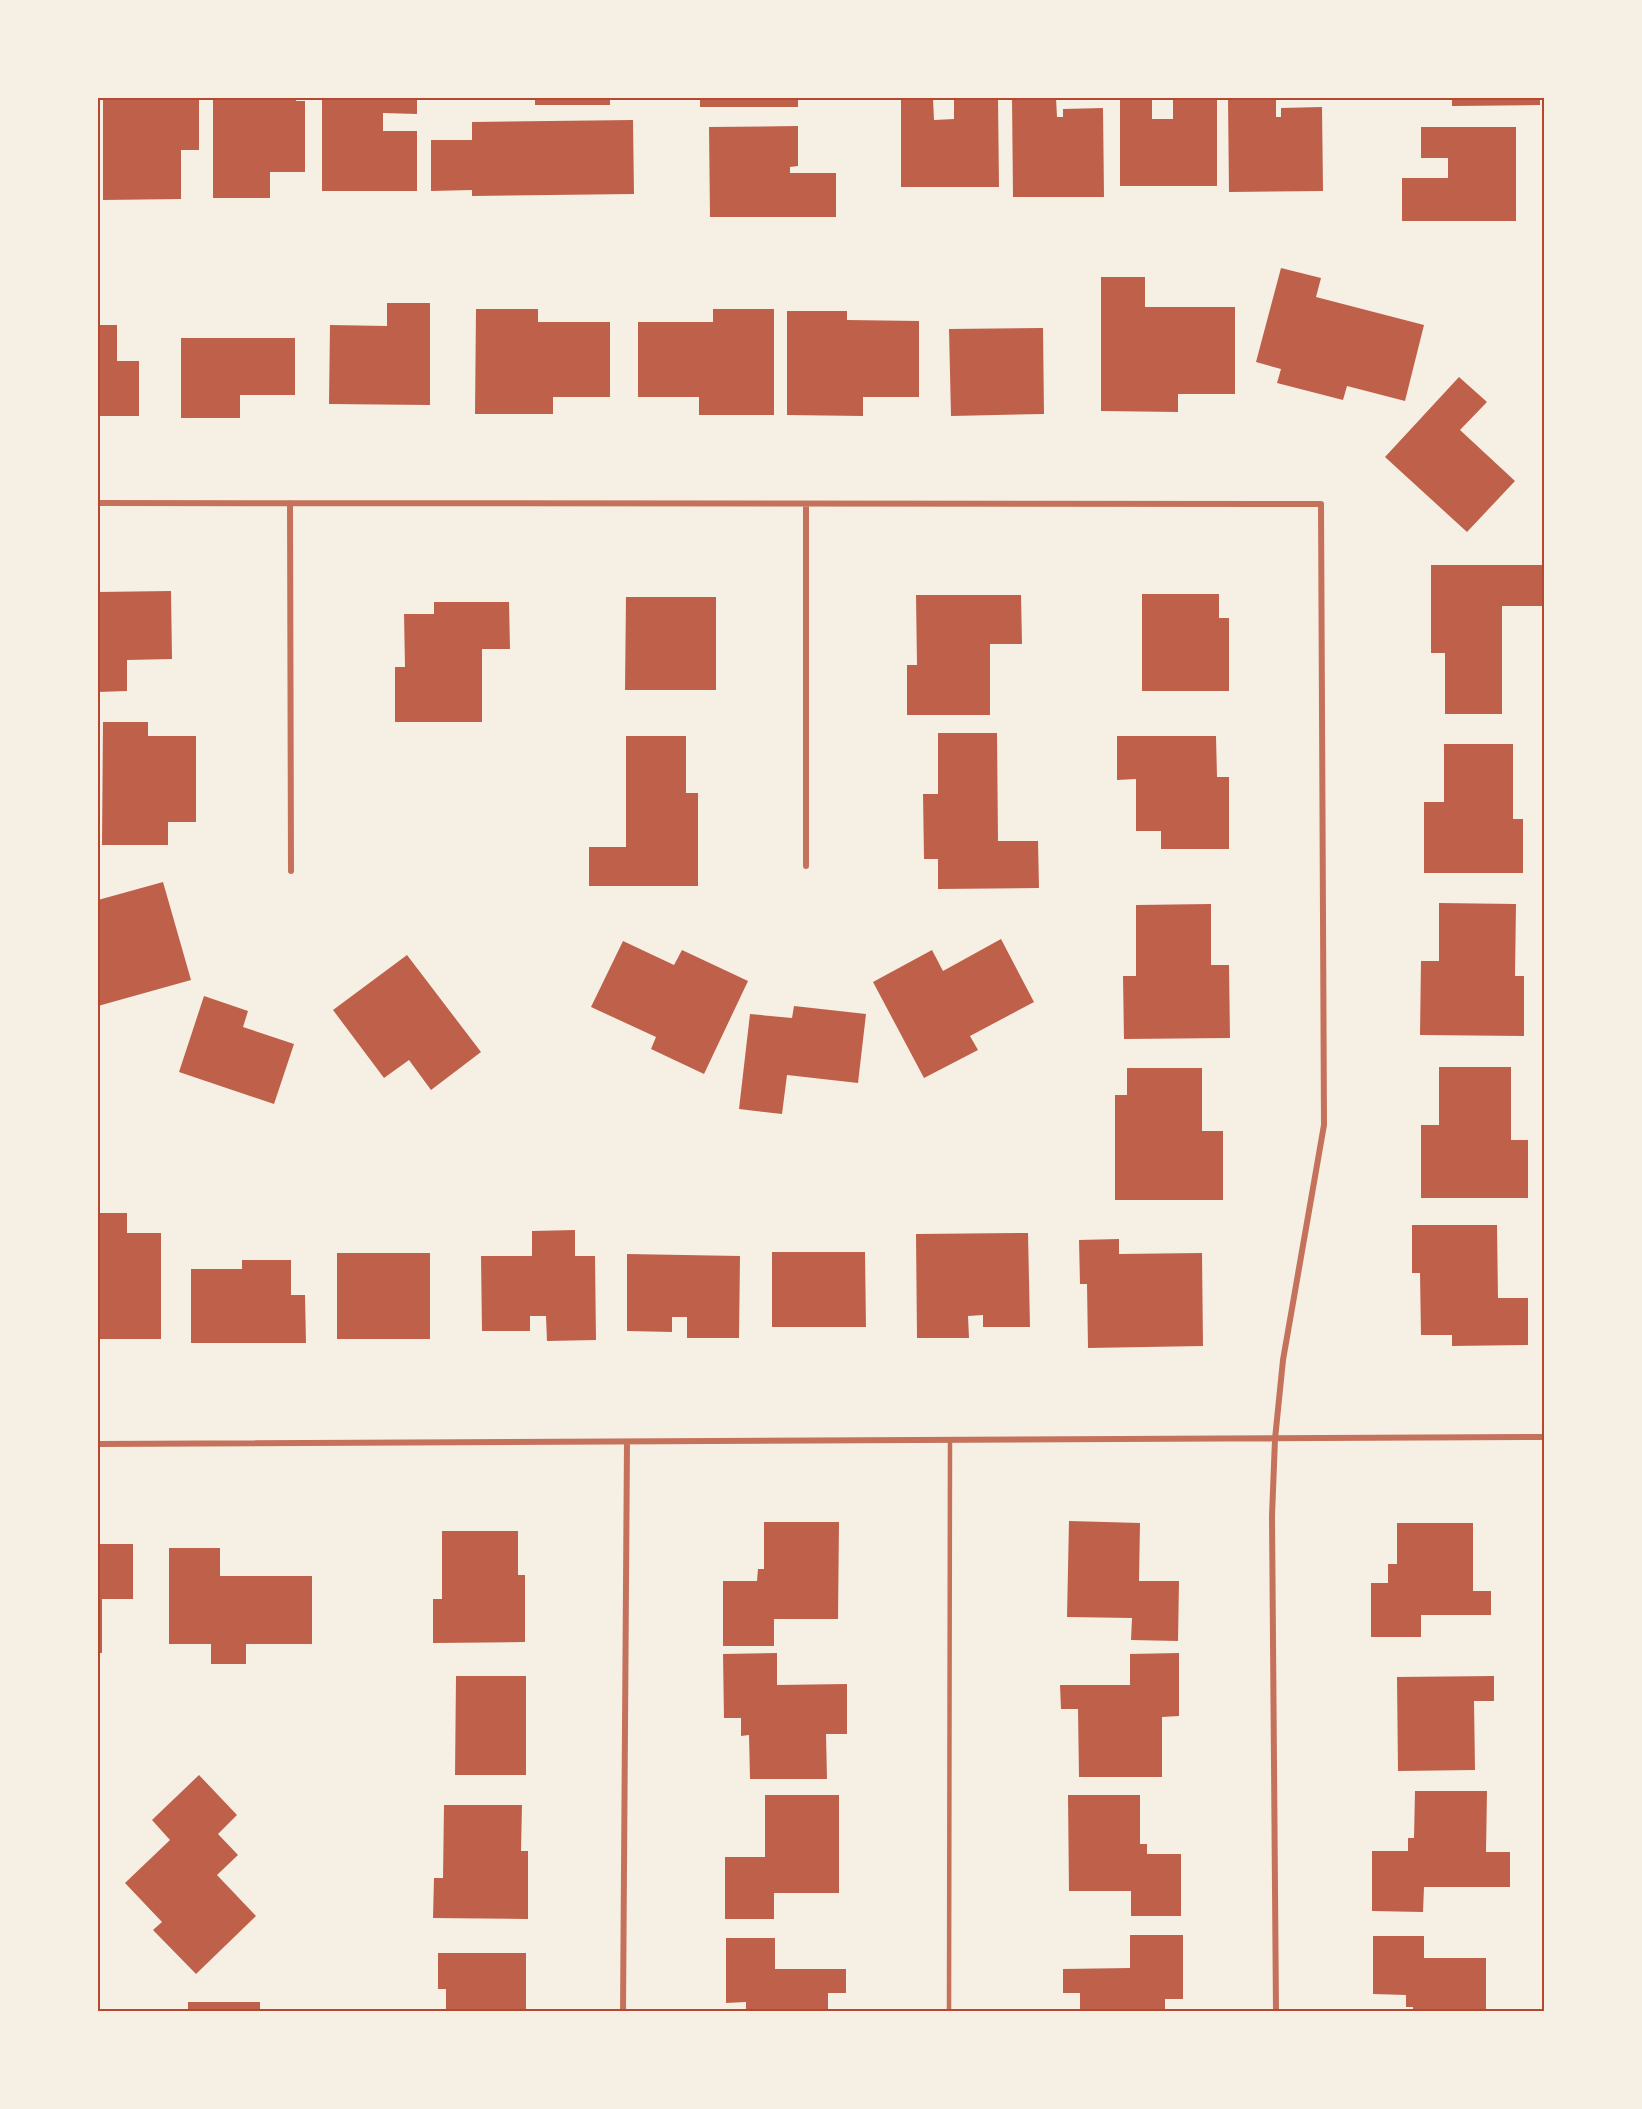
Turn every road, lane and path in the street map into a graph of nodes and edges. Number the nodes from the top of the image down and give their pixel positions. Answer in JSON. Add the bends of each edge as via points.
{"nodes":[{"id":1,"x":290,"y":502,"type":"junction"},
{"id":2,"x":98,"y":503,"type":"edge"},
{"id":3,"x":806,"y":504,"type":"junction"},
{"id":4,"x":806,"y":866,"type":"dead end"},
{"id":5,"x":291,"y":871,"type":"dead end"},
{"id":6,"x":1545,"y":1437,"type":"edge"},
{"id":7,"x":1275,"y":1438,"type":"junction"},
{"id":8,"x":950,"y":1441,"type":"junction"},
{"id":9,"x":627,"y":1442,"type":"junction"},
{"id":10,"x":98,"y":1444,"type":"edge"},
{"id":11,"x":622,"y":2012,"type":"edge"},
{"id":12,"x":949,"y":2012,"type":"edge"},
{"id":13,"x":1276,"y":2012,"type":"edge"}],
"edges":[{"from":1,"to":2,"type":"street"},
{"from":1,"to":3,"type":"street"},
{"from":1,"to":5,"type":"street"},
{"from":3,"to":4,"type":"street"},
{"from":3,"to":7,"type":"street","via":[[1321,504],[1323,1125],[1283,1360]]},
{"from":6,"to":7,"type":"street"},
{"from":7,"to":8,"type":"street"},
{"from":7,"to":13,"type":"street","via":[[1272,1516]]},
{"from":8,"to":9,"type":"street"},
{"from":8,"to":12,"type":"lane"},
{"from":9,"to":10,"type":"street"},
{"from":9,"to":11,"type":"street"}]}
